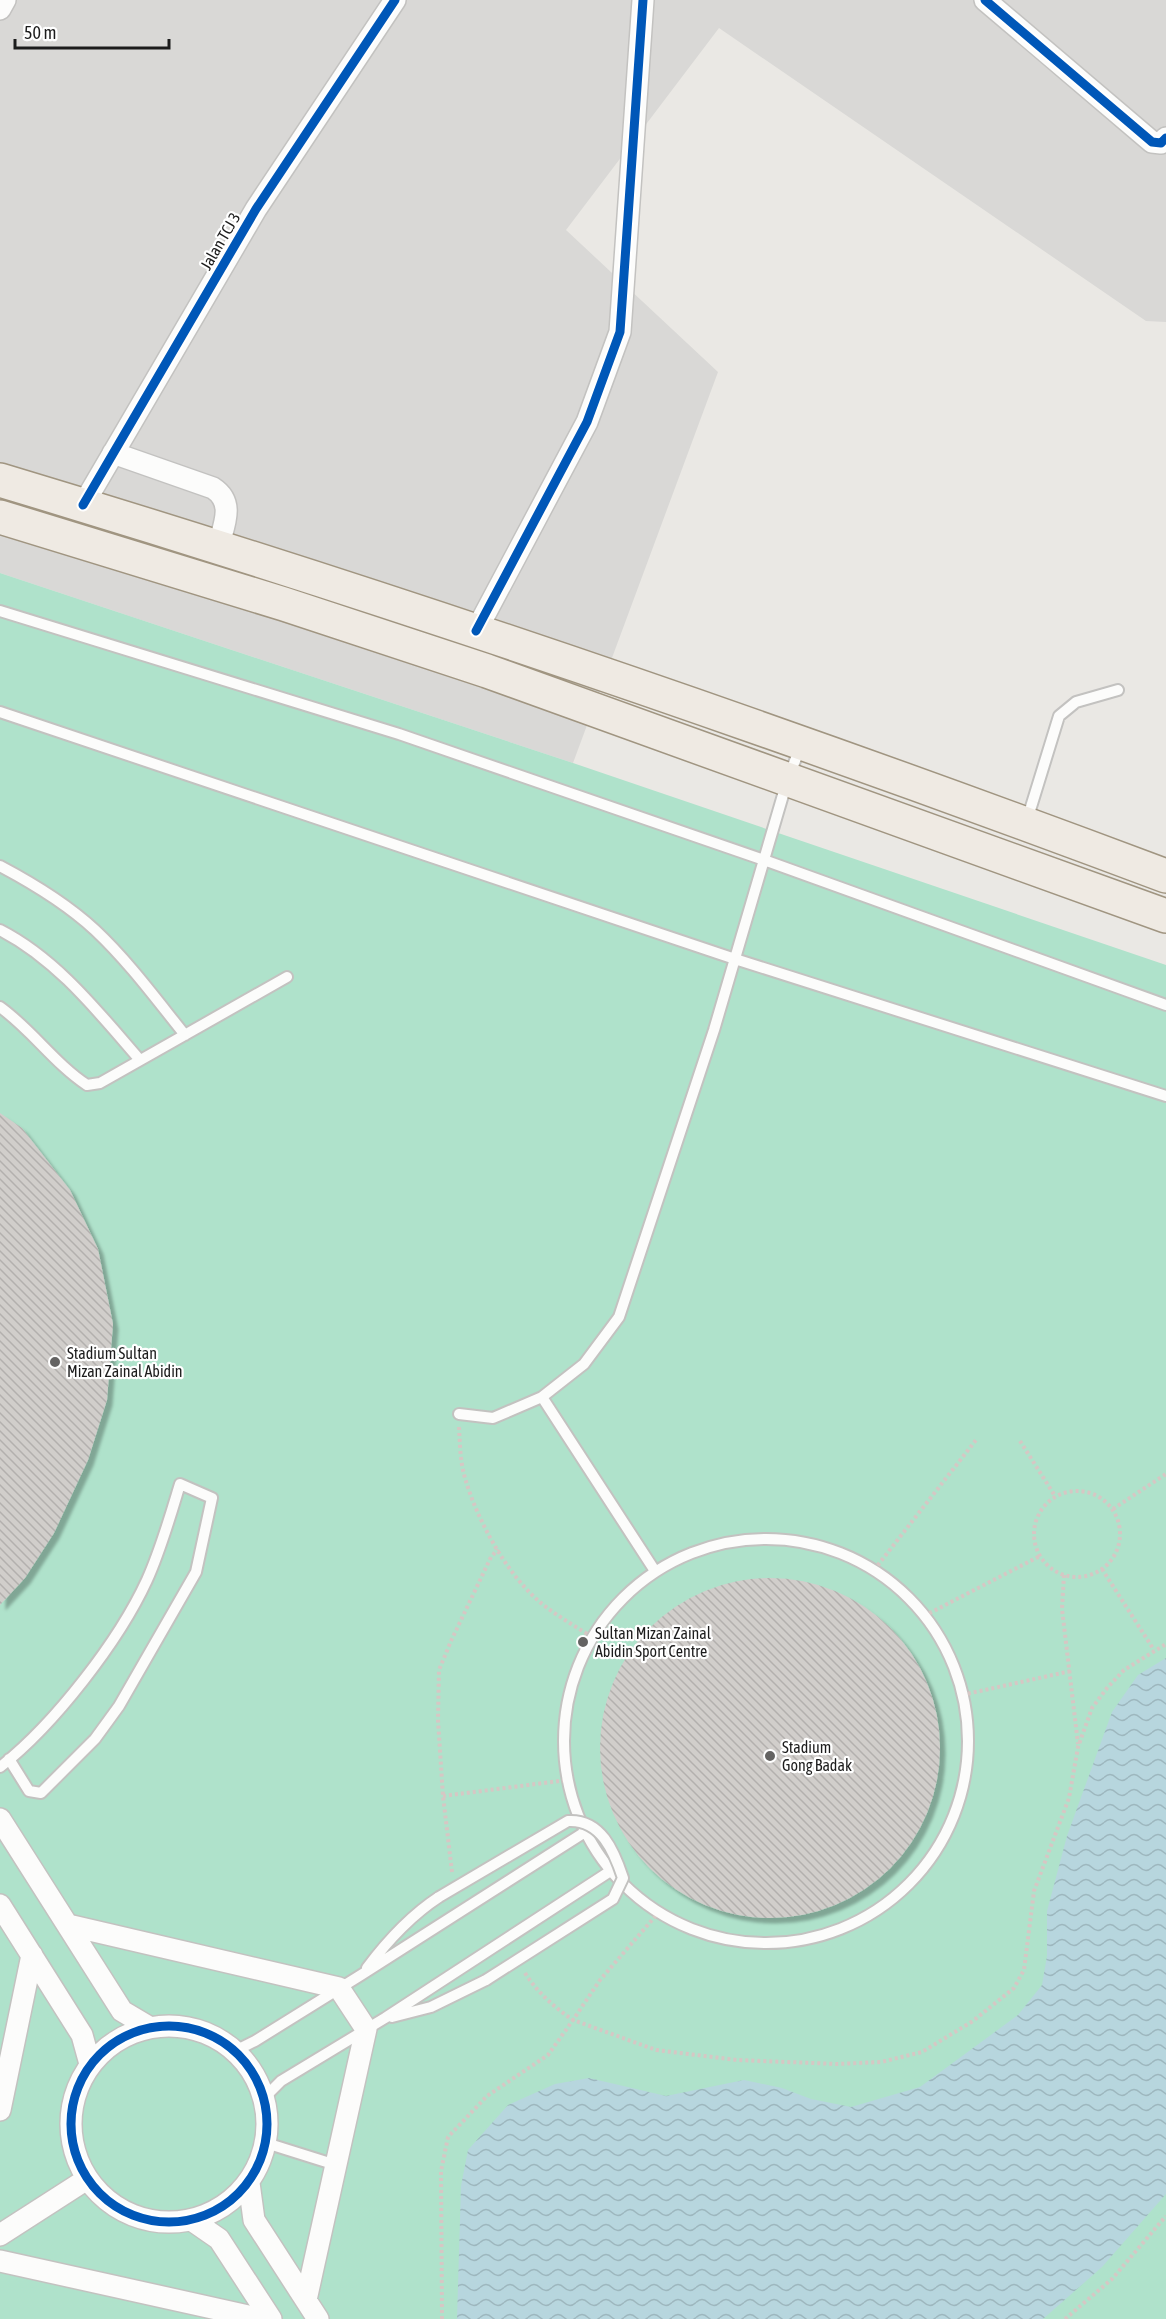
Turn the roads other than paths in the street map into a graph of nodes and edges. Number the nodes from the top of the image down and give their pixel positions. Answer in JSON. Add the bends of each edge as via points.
{"nodes":[{"id":1,"x":5,"y":0,"type":"edge"},
{"id":2,"x":395,"y":0,"type":"edge"},
{"id":3,"x":643,"y":0,"type":"edge"},
{"id":4,"x":986,"y":0,"type":"edge"},
{"id":5,"x":0,"y":9,"type":"edge"},
{"id":6,"x":1166,"y":138,"type":"edge"},
{"id":7,"x":113,"y":453,"type":"junction"},
{"id":8,"x":0,"y":480,"type":"edge"},
{"id":9,"x":83,"y":505,"type":"junction"},
{"id":10,"x":0,"y":518,"type":"edge"},
{"id":11,"x":218,"y":548,"type":"junction"},
{"id":12,"x":0,"y":610,"type":"edge"},
{"id":13,"x":476,"y":631,"type":"junction"},
{"id":14,"x":1118,"y":690,"type":"dead end"},
{"id":15,"x":0,"y":712,"type":"edge"},
{"id":16,"x":802,"y":743,"type":"junction"},
{"id":17,"x":788,"y":778,"type":"junction"},
{"id":18,"x":1026,"y":823,"type":"junction"},
{"id":19,"x":764,"y":860,"type":"junction"},
{"id":20,"x":0,"y":866,"type":"edge"},
{"id":21,"x":1166,"y":876,"type":"edge"},
{"id":22,"x":1166,"y":916,"type":"edge"},
{"id":23,"x":0,"y":930,"type":"edge"},
{"id":24,"x":735,"y":959,"type":"junction"},
{"id":25,"x":287,"y":977,"type":"dead end"},
{"id":26,"x":1166,"y":1005,"type":"edge"},
{"id":27,"x":0,"y":1007,"type":"edge"},
{"id":28,"x":185,"y":1035,"type":"junction"},
{"id":29,"x":140,"y":1060,"type":"junction"},
{"id":30,"x":1166,"y":1096,"type":"edge"},
{"id":31,"x":542,"y":1396,"type":"junction"},
{"id":32,"x":459,"y":1414,"type":"road end"},
{"id":33,"x":655,"y":1571,"type":"junction"},
{"id":34,"x":9,"y":1759,"type":"junction"},
{"id":35,"x":0,"y":1767,"type":"edge"},
{"id":36,"x":0,"y":1819,"type":"edge"},
{"id":37,"x":585,"y":1832,"type":"junction"},
{"id":38,"x":612,"y":1870,"type":"junction"},
{"id":39,"x":0,"y":1905,"type":"edge"},
{"id":40,"x":68,"y":1925,"type":"junction"},
{"id":41,"x":32,"y":1955,"type":"junction"},
{"id":42,"x":362,"y":1975,"type":"junction"},
{"id":43,"x":339,"y":1988,"type":"junction"},
{"id":44,"x":385,"y":2018,"type":"junction"},
{"id":45,"x":149,"y":2027,"type":"junction"},
{"id":46,"x":366,"y":2029,"type":"junction"},
{"id":47,"x":235,"y":2051,"type":"junction"},
{"id":48,"x":90,"y":2064,"type":"junction"},
{"id":49,"x":264,"y":2098,"type":"junction"},
{"id":50,"x":0,"y":2110,"type":"edge"},
{"id":51,"x":266,"y":2143,"type":"junction"},
{"id":52,"x":336,"y":2164,"type":"junction"},
{"id":53,"x":87,"y":2179,"type":"junction"},
{"id":54,"x":249,"y":2183,"type":"junction"},
{"id":55,"x":193,"y":2221,"type":"junction"},
{"id":56,"x":0,"y":2235,"type":"edge"},
{"id":57,"x":0,"y":2260,"type":"edge"},
{"id":58,"x":306,"y":2300,"type":"junction"},
{"id":59,"x":262,"y":2319,"type":"edge"},
{"id":60,"x":271,"y":2319,"type":"edge"},
{"id":61,"x":318,"y":2319,"type":"edge"}],
"edges":[{"from":1,"to":5,"type":"street"},
{"from":2,"to":7,"type":"street","name":"Jalan TCJ 3","via":[[256,209]]},
{"from":3,"to":13,"type":"street","via":[[620,332],[587,422]]},
{"from":4,"to":6,"type":"street","via":[[1152,142],[1161,143]]},
{"from":7,"to":9,"type":"street","name":"Jalan TCJ 3"},
{"from":7,"to":11,"type":"street","via":[[221,493],[227,508]]},
{"from":8,"to":9,"type":"main road"},
{"from":9,"to":11,"type":"main road"},
{"from":10,"to":17,"type":"main road","via":[[285,603]]},
{"from":11,"to":13,"type":"main road"},
{"from":12,"to":19,"type":"lane","via":[[399,734]]},
{"from":13,"to":16,"type":"main road"},
{"from":14,"to":18,"type":"lane","via":[[1076,702],[1059,716]]},
{"from":15,"to":24,"type":"lane"},
{"from":16,"to":17,"type":"lane"},
{"from":16,"to":18,"type":"main road"},
{"from":17,"to":19,"type":"lane"},
{"from":17,"to":22,"type":"main road"},
{"from":18,"to":21,"type":"main road"},
{"from":19,"to":24,"type":"lane"},
{"from":19,"to":26,"type":"lane"},
{"from":20,"to":28,"type":"lane","via":[[41,888],[94,929]]},
{"from":23,"to":29,"type":"lane","via":[[57,970]]},
{"from":24,"to":30,"type":"lane"},
{"from":24,"to":31,"type":"lane","via":[[619,1317],[584,1364]]},
{"from":25,"to":28,"type":"lane"},
{"from":27,"to":29,"type":"lane","via":[[67,1072],[87,1085],[100,1083]]},
{"from":28,"to":29,"type":"lane"},
{"from":31,"to":32,"type":"lane","via":[[493,1418]]},
{"from":31,"to":33,"type":"lane"},
{"from":33,"to":37,"type":"lane","via":[[613,1607],[592,1637],[572,1682],[564,1731],[567,1780]]},
{"from":33,"to":38,"type":"lane","via":[[712,1545],[764,1538],[816,1545],[874,1570],[924,1616],[948,1653],[962,1695],[967,1763],[949,1829],[925,1867],[893,1900],[834,1933],[789,1942],[744,1943],[722,1939],[658,1912]]},
{"from":34,"to":34,"type":"lane","via":[[68,1698],[115,1638],[147,1581],[180,1484],[212,1498],[196,1572],[119,1706],[95,1739],[41,1793],[29,1791]]},
{"from":34,"to":35,"type":"lane"},
{"from":36,"to":40,"type":"street"},
{"from":37,"to":38,"type":"lane"},
{"from":37,"to":42,"type":"lane"},
{"from":38,"to":44,"type":"lane"},
{"from":39,"to":41,"type":"street"},
{"from":40,"to":43,"type":"street"},
{"from":40,"to":45,"type":"street","via":[[122,2011]]},
{"from":41,"to":48,"type":"street","via":[[82,2035]]},
{"from":41,"to":50,"type":"street"},
{"from":42,"to":43,"type":"lane"},
{"from":42,"to":44,"type":"lane","bridge":true,"via":[[397,1931],[422,1908],[559,1825],[578,1820],[596,1828],[616,1860],[623,1878],[613,1899],[486,1980],[431,2007]]},
{"from":43,"to":46,"type":"street"},
{"from":43,"to":47,"type":"lane"},
{"from":44,"to":46,"type":"lane"},
{"from":45,"to":47,"type":"street","via":[[195,2029],[216,2037]]},
{"from":45,"to":48,"type":"street","via":[[126,2034]]},
{"from":46,"to":49,"type":"lane","via":[[281,2081]]},
{"from":46,"to":52,"type":"street"},
{"from":47,"to":49,"type":"street","via":[[248,2065]]},
{"from":48,"to":53,"type":"street","via":[[71,2109],[76,2157]]},
{"from":49,"to":51,"type":"street"},
{"from":51,"to":52,"type":"lane"},
{"from":51,"to":54,"type":"street"},
{"from":52,"to":58,"type":"street"},
{"from":53,"to":55,"type":"street","via":[[107,2201],[134,2217],[163,2223]]},
{"from":53,"to":56,"type":"street"},
{"from":54,"to":55,"type":"street","via":[[224,2207]]},
{"from":54,"to":58,"type":"street","via":[[254,2220]]},
{"from":55,"to":60,"type":"street","via":[[219,2239]]},
{"from":57,"to":59,"type":"street"},
{"from":58,"to":61,"type":"street"}]}
